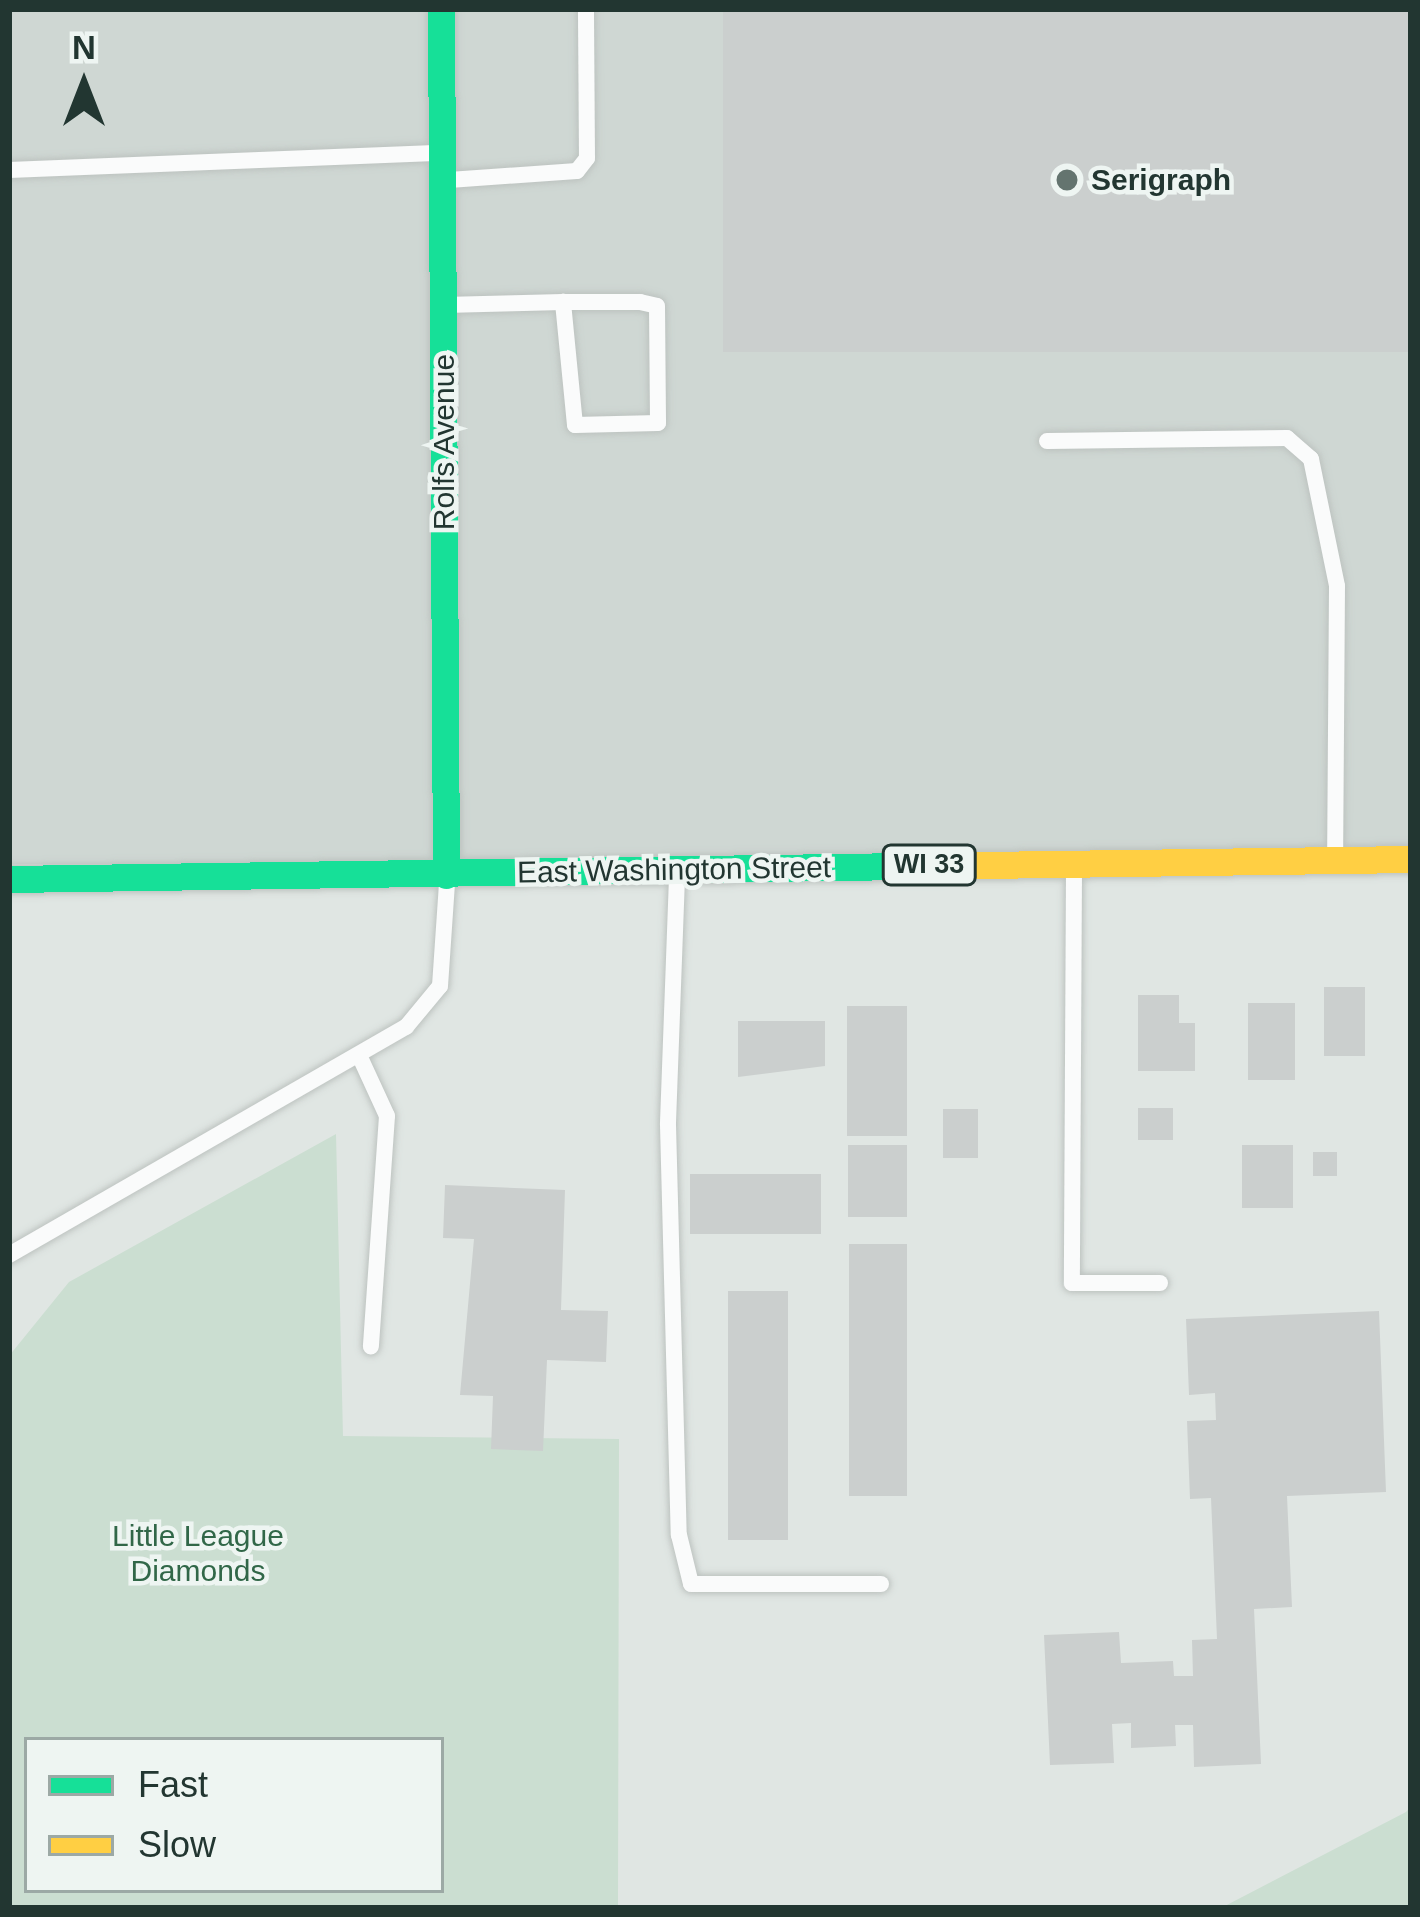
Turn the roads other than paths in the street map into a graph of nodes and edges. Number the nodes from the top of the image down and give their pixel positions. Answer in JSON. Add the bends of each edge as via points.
{"nodes":[{"id":1,"x":441,"y":9,"type":"edge"},
{"id":2,"x":586,"y":9,"type":"edge"},
{"id":3,"x":442,"y":167,"type":"junction"},
{"id":4,"x":9,"y":170,"type":"edge"},
{"id":5,"x":563,"y":302,"type":"junction"},
{"id":6,"x":443,"y":304,"type":"junction"},
{"id":7,"x":1047,"y":441,"type":"dead end"},
{"id":8,"x":1335,"y":859,"type":"junction"},
{"id":9,"x":1411,"y":859,"type":"edge"},
{"id":10,"x":1075,"y":862,"type":"junction"},
{"id":11,"x":677,"y":870,"type":"junction"},
{"id":12,"x":446,"y":875,"type":"junction"},
{"id":13,"x":9,"y":879,"type":"edge"},
{"id":14,"x":359,"y":1055,"type":"junction"},
{"id":15,"x":9,"y":1256,"type":"edge"},
{"id":16,"x":1160,"y":1283,"type":"dead end"},
{"id":17,"x":371,"y":1346,"type":"dead end"},
{"id":18,"x":881,"y":1584,"type":"dead end"}],
"edges":[{"from":1,"to":3,"type":"main road","name":"Rolfs Avenue"},
{"from":2,"to":3,"type":"lane","via":[[587,158],[577,172]]},
{"from":3,"to":4,"type":"lane"},
{"from":3,"to":6,"type":"main road","name":"Rolfs Avenue"},
{"from":5,"to":5,"type":"lane","via":[[657,306],[658,423],[575,425]]},
{"from":5,"to":6,"type":"lane"},
{"from":6,"to":12,"type":"main road","name":"Rolfs Avenue"},
{"from":7,"to":8,"type":"lane","via":[[1287,438],[1311,459],[1336,586]]},
{"from":8,"to":9,"type":"main road","name":"East Washington Street","number":"WI 33"},
{"from":8,"to":10,"type":"main road","name":"East Washington Street","number":"WI 33"},
{"from":10,"to":11,"type":"main road","name":"East Washington Street","number":"WI 33"},
{"from":10,"to":16,"type":"lane","via":[[1072,1283]]},
{"from":11,"to":12,"type":"main road","name":"East Washington Street","number":"WI 33"},
{"from":11,"to":18,"type":"lane","via":[[668,1125],[680,1535],[691,1584]]},
{"from":12,"to":13,"type":"main road","name":"East Washington Street","number":"WI 33"},
{"from":12,"to":14,"type":"lane","via":[[440,986],[406,1027]]},
{"from":14,"to":15,"type":"lane"},
{"from":14,"to":17,"type":"lane","via":[[386,1117]]}]}
